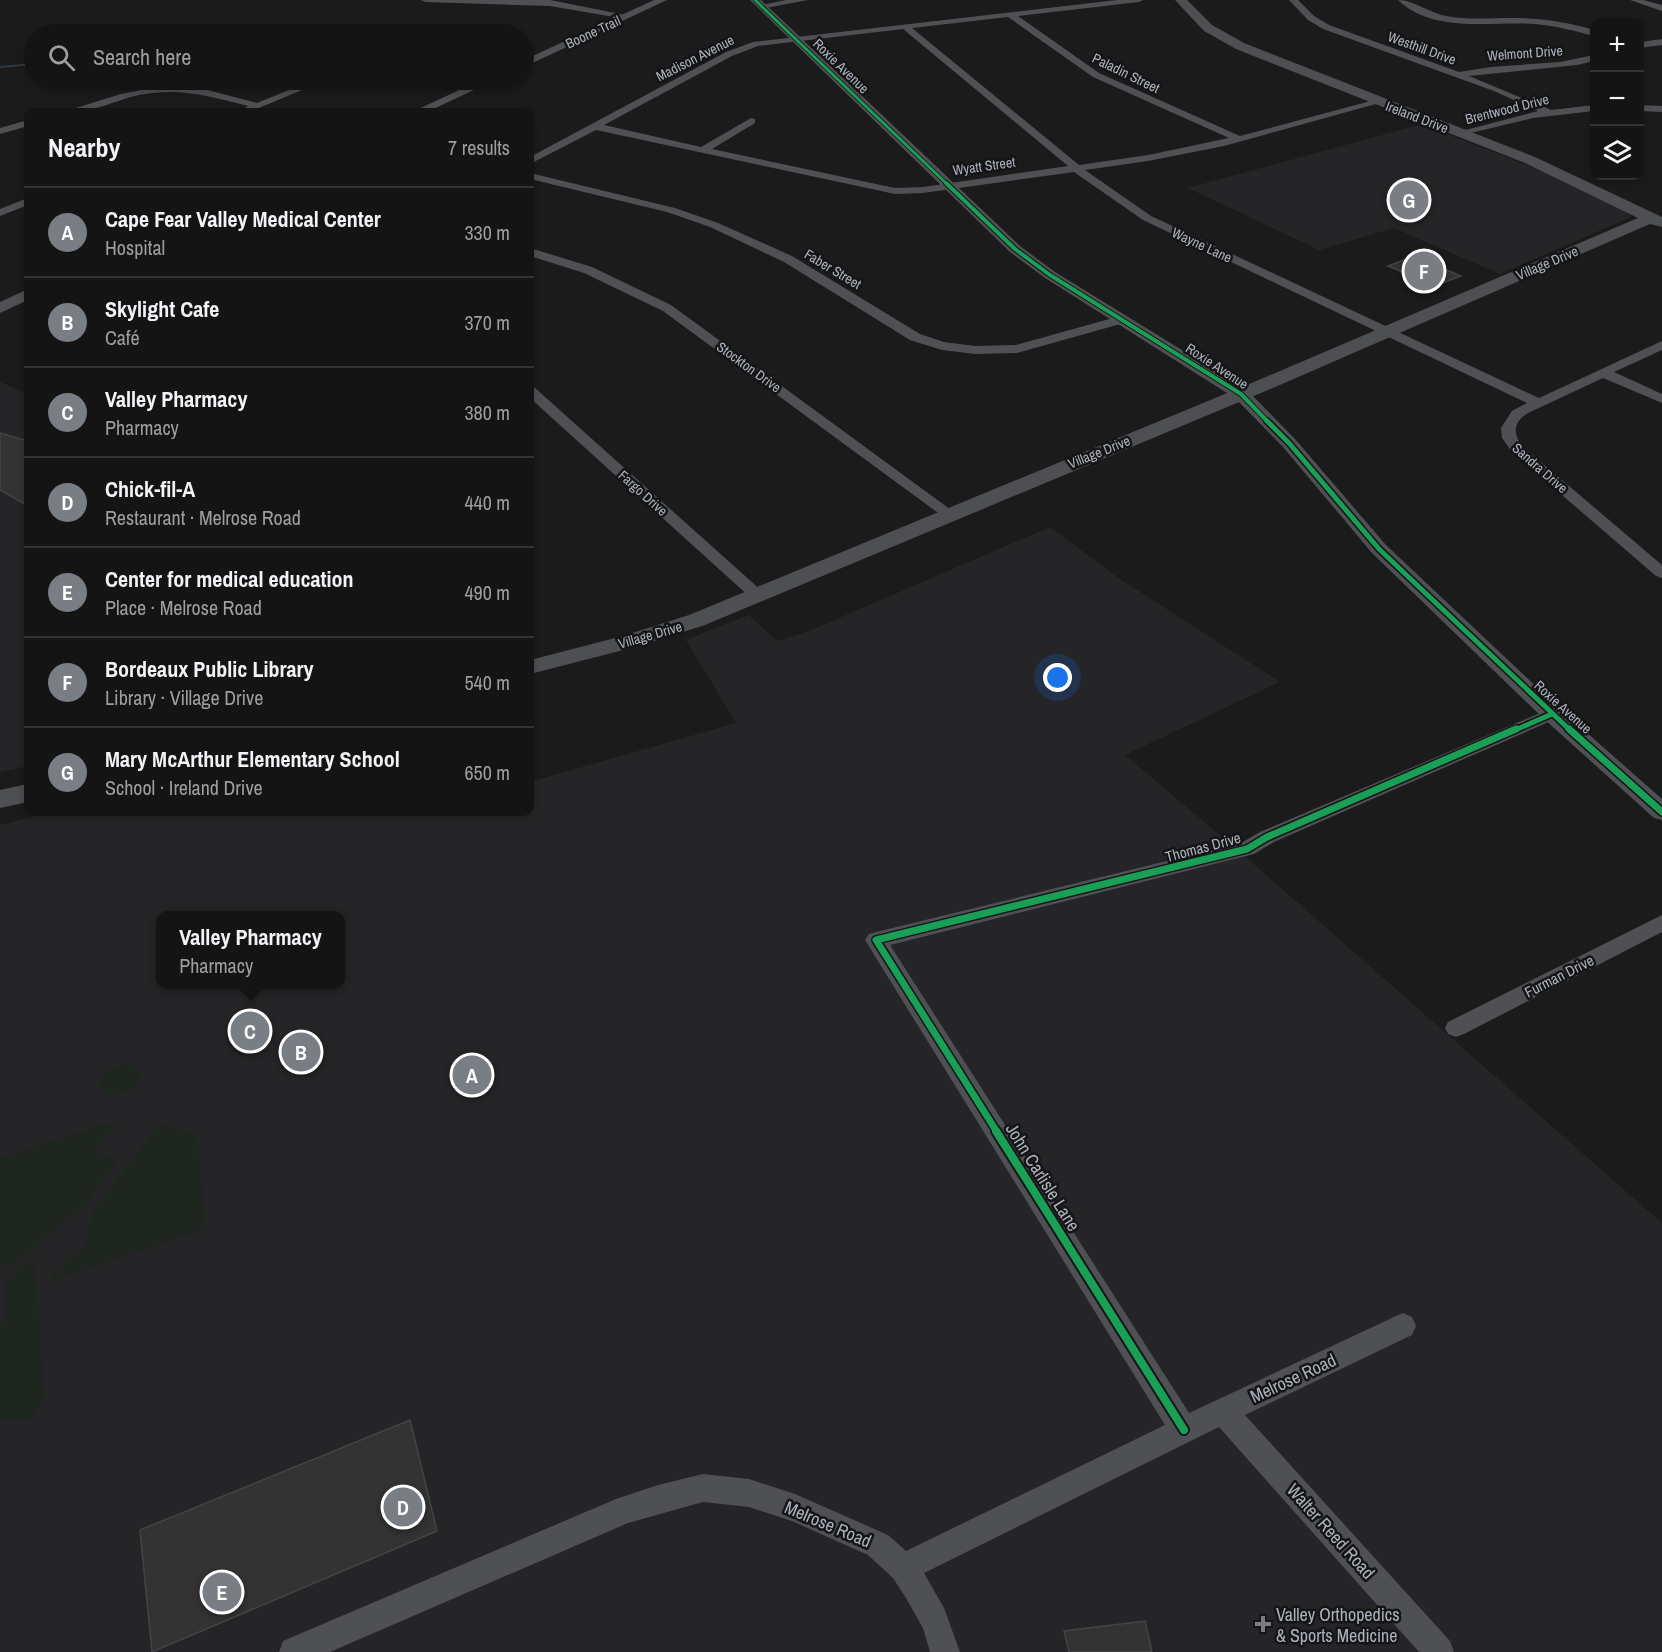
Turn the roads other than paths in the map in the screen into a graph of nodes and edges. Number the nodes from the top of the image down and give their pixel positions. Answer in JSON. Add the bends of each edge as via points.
{"nodes":[{"id":1,"x":425,"y":0,"type":"edge"},
{"id":2,"x":662,"y":0,"type":"edge"},
{"id":3,"x":804,"y":0,"type":"edge"},
{"id":4,"x":1139,"y":0,"type":"edge"},
{"id":5,"x":1181,"y":0,"type":"edge"},
{"id":6,"x":1293,"y":0,"type":"edge"},
{"id":7,"x":1402,"y":0,"type":"edge"},
{"id":8,"x":1634,"y":0,"type":"edge"},
{"id":9,"x":758,"y":3,"type":"edge"},
{"id":10,"x":1662,"y":8,"type":"edge"},
{"id":11,"x":1010,"y":15,"type":"junction"},
{"id":12,"x":626,"y":16,"type":"junction"},
{"id":13,"x":903,"y":26,"type":"junction"},
{"id":14,"x":1590,"y":32,"type":"edge"},
{"id":15,"x":795,"y":39,"type":"junction"},
{"id":16,"x":1662,"y":42,"type":"edge"},
{"id":17,"x":1644,"y":44,"type":"edge"},
{"id":18,"x":534,"y":59,"type":"edge"},
{"id":19,"x":1590,"y":59,"type":"edge"},
{"id":20,"x":1457,"y":75,"type":"junction"},
{"id":21,"x":160,"y":90,"type":"edge"},
{"id":22,"x":193,"y":90,"type":"edge"},
{"id":23,"x":297,"y":90,"type":"edge"},
{"id":24,"x":467,"y":90,"type":"edge"},
{"id":25,"x":1377,"y":102,"type":"junction"},
{"id":26,"x":258,"y":106,"type":"junction"},
{"id":27,"x":85,"y":108,"type":"edge"},
{"id":28,"x":253,"y":108,"type":"edge"},
{"id":29,"x":427,"y":108,"type":"edge"},
{"id":30,"x":1590,"y":108,"type":"edge"},
{"id":31,"x":1644,"y":108,"type":"edge"},
{"id":32,"x":1662,"y":109,"type":"edge"},
{"id":33,"x":1548,"y":112,"type":"junction"},
{"id":34,"x":751,"y":121,"type":"dead end"},
{"id":35,"x":24,"y":124,"type":"edge"},
{"id":36,"x":593,"y":126,"type":"junction"},
{"id":37,"x":0,"y":130,"type":"edge"},
{"id":38,"x":1462,"y":134,"type":"junction"},
{"id":39,"x":1239,"y":139,"type":"junction"},
{"id":40,"x":703,"y":150,"type":"junction"},
{"id":41,"x":534,"y":159,"type":"edge"},
{"id":42,"x":1078,"y":168,"type":"junction"},
{"id":43,"x":534,"y":177,"type":"edge"},
{"id":44,"x":948,"y":187,"type":"junction"},
{"id":45,"x":0,"y":203,"type":"edge"},
{"id":46,"x":24,"y":203,"type":"edge"},
{"id":47,"x":13,"y":207,"type":"junction"},
{"id":48,"x":24,"y":211,"type":"edge"},
{"id":49,"x":0,"y":213,"type":"edge"},
{"id":50,"x":1658,"y":219,"type":"edge"},
{"id":51,"x":534,"y":253,"type":"edge"},
{"id":52,"x":24,"y":296,"type":"edge"},
{"id":53,"x":0,"y":308,"type":"edge"},
{"id":54,"x":1120,"y":320,"type":"junction"},
{"id":55,"x":1386,"y":332,"type":"junction"},
{"id":56,"x":1662,"y":345,"type":"edge"},
{"id":57,"x":1604,"y":373,"type":"junction"},
{"id":58,"x":1241,"y":394,"type":"junction"},
{"id":59,"x":534,"y":395,"type":"edge"},
{"id":60,"x":1662,"y":399,"type":"edge"},
{"id":61,"x":1539,"y":402,"type":"junction"},
{"id":62,"x":950,"y":515,"type":"junction"},
{"id":63,"x":1662,"y":573,"type":"edge"},
{"id":64,"x":757,"y":595,"type":"junction"},
{"id":65,"x":534,"y":666,"type":"edge"},
{"id":66,"x":1552,"y":714,"type":"junction"},
{"id":67,"x":24,"y":794,"type":"edge"},
{"id":68,"x":0,"y":799,"type":"edge"},
{"id":69,"x":1662,"y":812,"type":"edge"},
{"id":70,"x":1662,"y":923,"type":"edge"},
{"id":71,"x":876,"y":940,"type":"joint"},
{"id":72,"x":1456,"y":1028,"type":"dead end"},
{"id":73,"x":1403,"y":1326,"type":"dead end"},
{"id":74,"x":1223,"y":1411,"type":"junction"},
{"id":75,"x":1184,"y":1430,"type":"junction"},
{"id":76,"x":903,"y":1568,"type":"junction"},
{"id":77,"x":294,"y":1652,"type":"edge"},
{"id":78,"x":945,"y":1652,"type":"edge"},
{"id":79,"x":1439,"y":1652,"type":"edge"}],
"edges":[{"from":1,"to":12,"type":"street","via":[[550,3]]},
{"from":2,"to":12,"type":"street","name":"Boone Trail"},
{"from":3,"to":9,"type":"street"},
{"from":4,"to":11,"type":"street","name":"Madison Avenue"},
{"from":5,"to":25,"type":"main road","name":"Ireland Drive","via":[[1208,28],[1227,40]]},
{"from":6,"to":20,"type":"street","name":"Westhill Drive","via":[[1326,27]]},
{"from":7,"to":14,"type":"street","via":[[1424,13],[1453,19],[1533,21]]},
{"from":8,"to":10,"type":"street"},
{"from":9,"to":15,"type":"street","name":"Roxie Avenue"},
{"from":11,"to":13,"type":"street","name":"Madison Avenue"},
{"from":11,"to":39,"type":"street","name":"Paladin Street","via":[[1096,75]]},
{"from":12,"to":18,"type":"street","name":"Boone Trail"},
{"from":13,"to":15,"type":"street","name":"Madison Avenue"},
{"from":13,"to":42,"type":"street","name":"Wayne Lane"},
{"from":15,"to":36,"type":"street","name":"Madison Avenue","via":[[756,44],[734,52]]},
{"from":15,"to":44,"type":"street","name":"Roxie Avenue"},
{"from":16,"to":17,"type":"street"},
{"from":19,"to":20,"type":"street","name":"Welmont Drive","via":[[1487,68]]},
{"from":20,"to":33,"type":"street","name":"Westhill Drive"},
{"from":21,"to":27,"type":"street"},
{"from":22,"to":26,"type":"street"},
{"from":23,"to":26,"type":"street"},
{"from":24,"to":29,"type":"street"},
{"from":25,"to":38,"type":"main road","name":"Ireland Drive"},
{"from":25,"to":39,"type":"street","name":"Wyatt Street"},
{"from":26,"to":28,"type":"street"},
{"from":30,"to":33,"type":"street","name":"Brentwood Drive"},
{"from":31,"to":32,"type":"street"},
{"from":33,"to":38,"type":"street","name":"Brentwood Drive"},
{"from":34,"to":40,"type":"street"},
{"from":35,"to":37,"type":"street"},
{"from":36,"to":40,"type":"street","name":"Wyatt Street"},
{"from":36,"to":41,"type":"street","name":"Madison Avenue"},
{"from":38,"to":50,"type":"main road","name":"Ireland Drive","via":[[1530,160]]},
{"from":39,"to":42,"type":"street","name":"Wyatt Street"},
{"from":40,"to":44,"type":"street","name":"Wyatt Street","via":[[877,189],[915,191]]},
{"from":42,"to":44,"type":"street","name":"Wyatt Street"},
{"from":42,"to":55,"type":"street","name":"Wayne Lane","via":[[1106,192],[1156,223]]},
{"from":43,"to":54,"type":"street","name":"Faber Street","via":[[671,210],[714,225],[808,270],[915,337],[942,346],[1017,349]]},
{"from":44,"to":54,"type":"street","name":"Roxie Avenue","via":[[1028,260]]},
{"from":45,"to":47,"type":"street"},
{"from":46,"to":47,"type":"street"},
{"from":47,"to":48,"type":"street"},
{"from":47,"to":49,"type":"street"},
{"from":50,"to":55,"type":"main road","name":"Village Drive"},
{"from":51,"to":62,"type":"street","name":"Stockton Drive","via":[[588,270],[668,308]]},
{"from":52,"to":53,"type":"street"},
{"from":54,"to":58,"type":"street","name":"Roxie Avenue"},
{"from":55,"to":58,"type":"main road","name":"Village Drive"},
{"from":55,"to":61,"type":"street","name":"Wayne Lane"},
{"from":56,"to":57,"type":"street","name":"Sandra Drive"},
{"from":57,"to":60,"type":"street"},
{"from":57,"to":61,"type":"street","name":"Sandra Drive"},
{"from":58,"to":62,"type":"main road","name":"Village Drive"},
{"from":58,"to":66,"type":"street","name":"Roxie Avenue","via":[[1289,443],[1379,549]]},
{"from":59,"to":64,"type":"street","name":"Fargo Drive"},
{"from":61,"to":63,"type":"street","name":"Sandra Drive","via":[[1510,420],[1507,434],[1511,442]]},
{"from":62,"to":64,"type":"main road","name":"Village Drive"},
{"from":64,"to":65,"type":"main road","name":"Village Drive","via":[[669,630]]},
{"from":66,"to":69,"type":"street","name":"Roxie Avenue"},
{"from":66,"to":71,"type":"street","name":"Thomas Drive","via":[[1247,849]]},
{"from":67,"to":68,"type":"main road"},
{"from":70,"to":72,"type":"street","name":"Furman Drive"},
{"from":71,"to":75,"type":"street","name":"John Carlisle Lane"},
{"from":73,"to":74,"type":"street","name":"Melrose Road"},
{"from":74,"to":75,"type":"street","name":"Melrose Road"},
{"from":74,"to":79,"type":"street","name":"Walter Reed Road"},
{"from":75,"to":76,"type":"street","name":"Melrose Road"},
{"from":76,"to":77,"type":"street","name":"Melrose Road","via":[[878,1545],[795,1508],[750,1493],[703,1488],[626,1509]]},
{"from":76,"to":78,"type":"street","via":[[932,1612]]}]}
